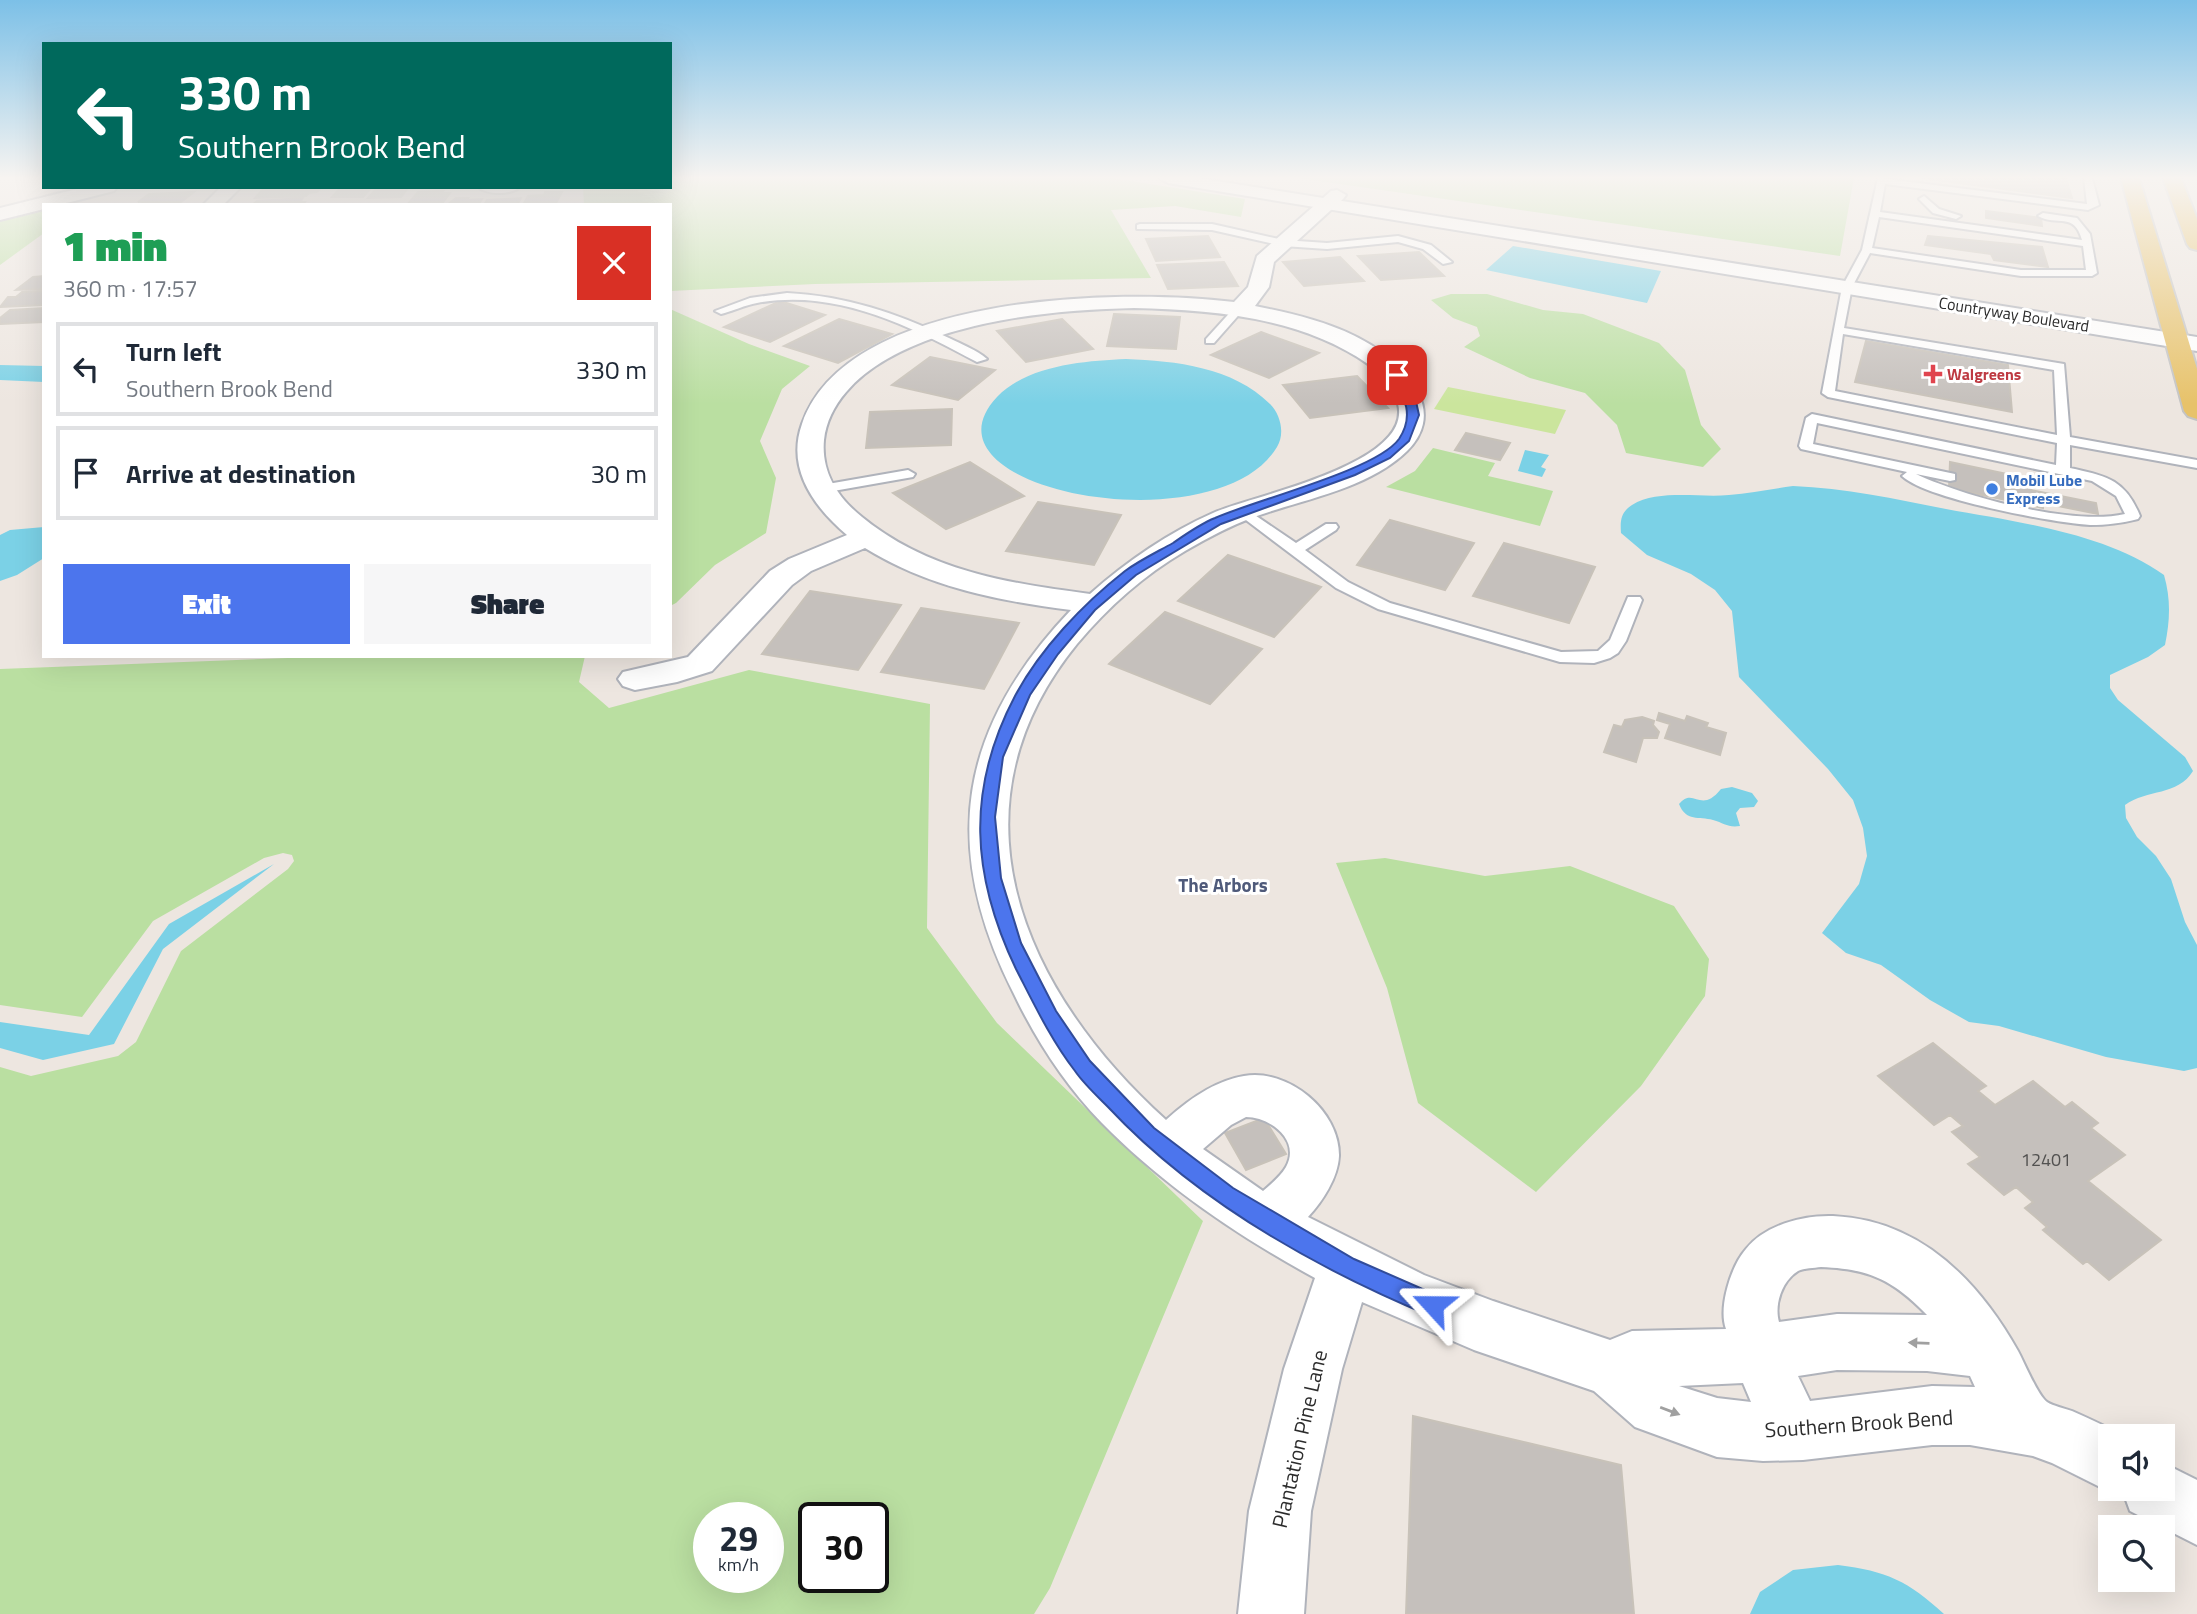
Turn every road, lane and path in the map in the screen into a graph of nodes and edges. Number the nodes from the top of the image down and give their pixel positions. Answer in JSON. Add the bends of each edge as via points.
{"nodes":[{"id":1,"x":1271,"y":253,"type":"edge"},
{"id":2,"x":1435,"y":253,"type":"edge"},
{"id":3,"x":1675,"y":253,"type":"edge"},
{"id":4,"x":1865,"y":253,"type":"edge"},
{"id":5,"x":1889,"y":253,"type":"edge"},
{"id":6,"x":2089,"y":253,"type":"edge"},
{"id":7,"x":2157,"y":253,"type":"edge"},
{"id":8,"x":1447,"y":262,"type":"dead end"},
{"id":9,"x":1850,"y":281,"type":"junction"},
{"id":10,"x":1239,"y":309,"type":"junction"},
{"id":11,"x":721,"y":311,"type":"dead end"},
{"id":12,"x":1838,"y":330,"type":"junction"},
{"id":13,"x":931,"y":332,"type":"junction"},
{"id":14,"x":2186,"y":336,"type":"edge"},
{"id":15,"x":1210,"y":341,"type":"dead end"},
{"id":16,"x":981,"y":359,"type":"dead end"},
{"id":17,"x":2197,"y":411,"type":"edge"},
{"id":18,"x":2064,"y":440,"type":"junction"},
{"id":19,"x":2197,"y":464,"type":"edge"},
{"id":20,"x":1901,"y":468,"type":"junction"},
{"id":21,"x":2063,"y":470,"type":"junction"},
{"id":22,"x":908,"y":474,"type":"dead end"},
{"id":23,"x":1950,"y":477,"type":"dead end"},
{"id":24,"x":822,"y":489,"type":"junction"},
{"id":25,"x":2097,"y":508,"type":"dead end"},
{"id":26,"x":1242,"y":511,"type":"junction"},
{"id":27,"x":2133,"y":516,"type":"junction"},
{"id":28,"x":1331,"y":527,"type":"dead end"},
{"id":29,"x":867,"y":537,"type":"junction"},
{"id":30,"x":1296,"y":550,"type":"junction"},
{"id":31,"x":1634,"y":600,"type":"dead end"},
{"id":32,"x":1096,"y":604,"type":"junction"},
{"id":33,"x":635,"y":679,"type":"dead end"},
{"id":34,"x":1167,"y":1151,"type":"junction"},
{"id":35,"x":1266,"y":1220,"type":"junction"},
{"id":36,"x":1346,"y":1267,"type":"junction"},
{"id":37,"x":1986,"y":1350,"type":"junction"},
{"id":38,"x":1761,"y":1352,"type":"junction"},
{"id":39,"x":1616,"y":1371,"type":"junction"},
{"id":40,"x":2025,"y":1423,"type":"junction"},
{"id":41,"x":1794,"y":1432,"type":"junction"},
{"id":42,"x":2098,"y":1454,"type":"edge"},
{"id":43,"x":2174,"y":1501,"type":"edge"},
{"id":44,"x":2197,"y":1514,"type":"edge"},
{"id":45,"x":1271,"y":1614,"type":"edge"}],
"edges":[{"from":1,"to":10,"type":"street","via":[[1264,260],[1263,281]]},
{"from":2,"to":8,"type":"lane"},
{"from":3,"to":9,"type":"street","name":"Countryway Boulevard"},
{"from":4,"to":9,"type":"lane"},
{"from":5,"to":6,"type":"lane","via":[[2021,273],[2092,273]]},
{"from":7,"to":14,"type":"main road"},
{"from":9,"to":12,"type":"lane"},
{"from":9,"to":14,"type":"street","name":"Countryway Boulevard"},
{"from":10,"to":13,"type":"street","name":"Southern Brook Bend","via":[[1164,301],[1074,303]]},
{"from":10,"to":15,"type":"lane"},
{"from":10,"to":26,"type":"street","name":"Southern Brook Bend","via":[[1302,324],[1363,350],[1397,375],[1414,415],[1403,441],[1386,456]]},
{"from":11,"to":13,"type":"lane","via":[[740,303],[813,297],[868,307]]},
{"from":12,"to":18,"type":"lane","via":[[2060,367]]},
{"from":12,"to":18,"type":"lane","via":[[1828,393]]},
{"from":13,"to":16,"type":"lane"},
{"from":13,"to":24,"type":"street","name":"Southern Brook Bend","via":[[890,347],[834,389],[808,442],[813,473]]},
{"from":14,"to":17,"type":"main road"},
{"from":18,"to":19,"type":"lane"},
{"from":18,"to":21,"type":"lane"},
{"from":20,"to":21,"type":"lane","via":[[1806,446],[1812,418]]},
{"from":20,"to":23,"type":"lane"},
{"from":20,"to":27,"type":"lane","via":[[1909,477],[1949,493],[2050,515],[2099,522],[2122,522]]},
{"from":21,"to":27,"type":"lane","via":[[2107,481],[2127,496]]},
{"from":22,"to":24,"type":"lane"},
{"from":24,"to":29,"type":"street","name":"Southern Brook Bend","via":[[830,503]]},
{"from":25,"to":27,"type":"lane"},
{"from":26,"to":30,"type":"lane"},
{"from":26,"to":32,"type":"street","name":"Southern Brook Bend","via":[[1174,545],[1131,573]]},
{"from":28,"to":30,"type":"lane"},
{"from":29,"to":32,"type":"street","name":"Southern Brook Bend","via":[[929,571],[985,587]]},
{"from":29,"to":33,"type":"street","via":[[800,565],[781,578],[701,664]]},
{"from":30,"to":31,"type":"lane","via":[[1342,585],[1384,606],[1560,657],[1586,660],[1616,648]]},
{"from":32,"to":34,"type":"street","name":"Southern Brook Bend","via":[[1053,651],[1023,695],[996,757],[986,817],[992,878],[1013,943],[1049,1017],[1083,1067]]},
{"from":34,"to":35,"type":"street","name":"Southern Brook Bend"},
{"from":34,"to":35,"type":"street","via":[[1200,1120],[1246,1096],[1268,1098],[1287,1107],[1300,1118],[1314,1157],[1307,1179],[1290,1203]]},
{"from":35,"to":36,"type":"street","name":"Southern Brook Bend"},
{"from":36,"to":39,"type":"street","name":"Southern Brook Bend","via":[[1455,1315]]},
{"from":36,"to":45,"type":"street","name":"Plantation Pine Lane","via":[[1313,1369],[1280,1511]]},
{"from":37,"to":38,"type":"street","one_way":true,"via":[[1927,1343],[1837,1342]]},
{"from":37,"to":38,"type":"street","via":[[1956,1305],[1911,1265],[1870,1245],[1833,1240],[1802,1244],[1775,1255],[1757,1276],[1749,1312]]},
{"from":37,"to":40,"type":"street"},
{"from":38,"to":39,"type":"street","via":[[1717,1358],[1632,1359]]},
{"from":38,"to":41,"type":"street"},
{"from":39,"to":41,"type":"street","name":"Southern Brook Bend","one_way":true,"via":[[1648,1403],[1716,1428]]},
{"from":40,"to":41,"type":"street","name":"Southern Brook Bend","via":[[1950,1415]]},
{"from":40,"to":42,"type":"street","name":"Southern Brook Bend"},
{"from":43,"to":44,"type":"street"}]}
